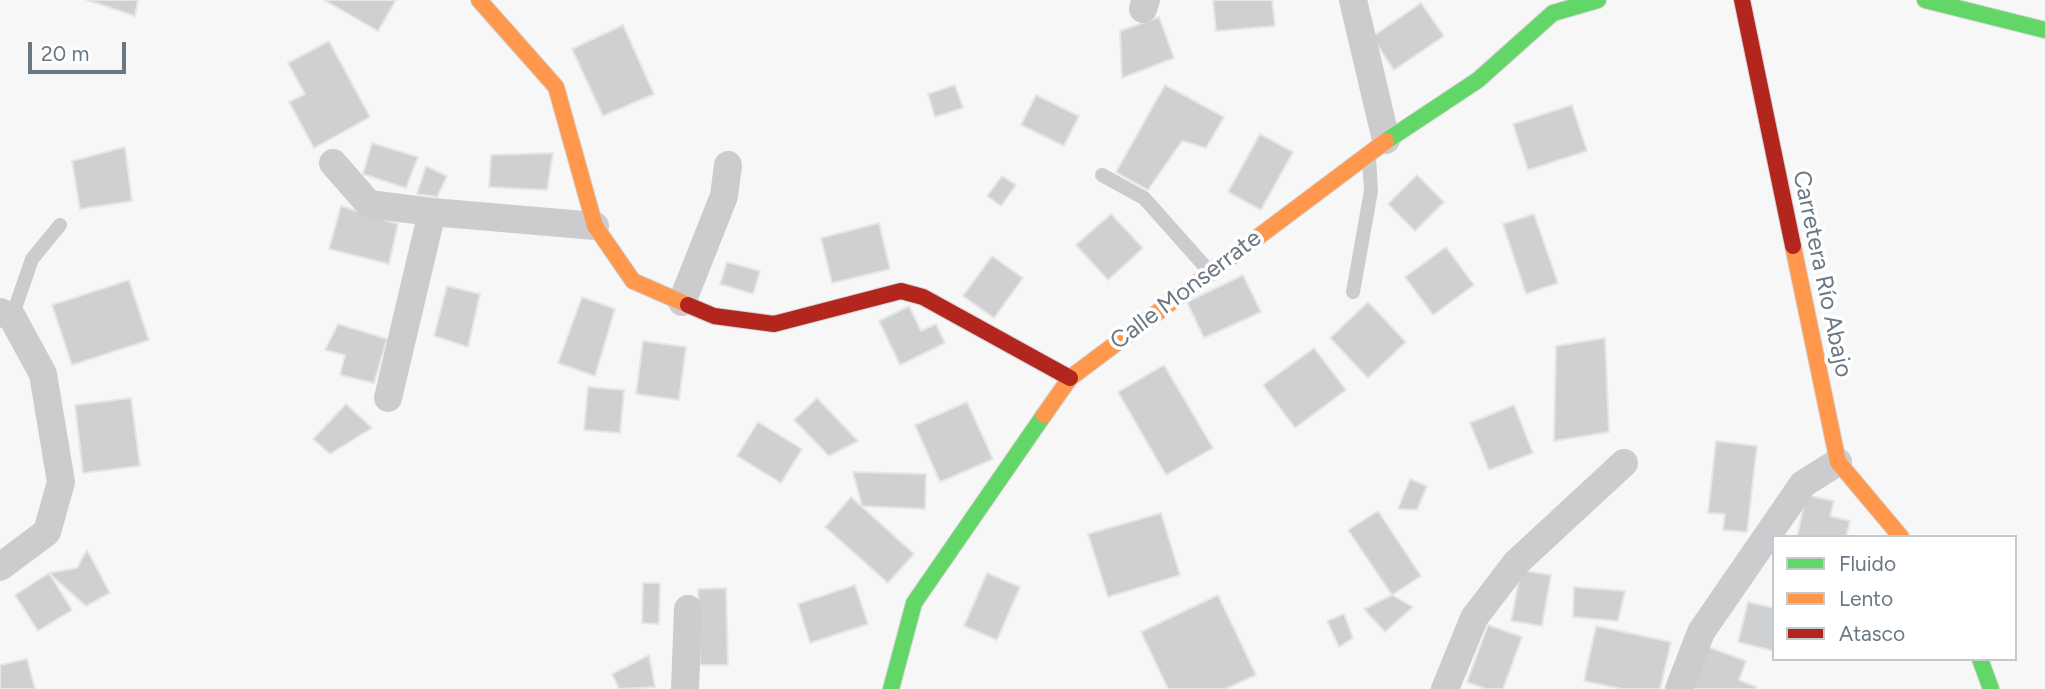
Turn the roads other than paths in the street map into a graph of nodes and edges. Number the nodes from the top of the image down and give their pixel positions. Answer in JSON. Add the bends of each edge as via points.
{"nodes":[{"id":1,"x":479,"y":0,"type":"edge"},
{"id":2,"x":1353,"y":0,"type":"edge"},
{"id":3,"x":1598,"y":0,"type":"edge"},
{"id":4,"x":1925,"y":0,"type":"edge"},
{"id":5,"x":1736,"y":3,"type":"edge"},
{"id":6,"x":2045,"y":30,"type":"edge"},
{"id":7,"x":1377,"y":146,"type":"junction"},
{"id":8,"x":333,"y":163,"type":"dead end"},
{"id":9,"x":728,"y":165,"type":"dead end"},
{"id":10,"x":1102,"y":175,"type":"dead end"},
{"id":11,"x":432,"y":212,"type":"junction"},
{"id":12,"x":60,"y":225,"type":"dead end"},
{"id":13,"x":595,"y":226,"type":"junction"},
{"id":14,"x":1210,"y":272,"type":"junction"},
{"id":15,"x":1353,"y":292,"type":"dead end"},
{"id":16,"x":682,"y":302,"type":"junction"},
{"id":17,"x":6,"y":315,"type":"edge"},
{"id":18,"x":1070,"y":377,"type":"junction"},
{"id":19,"x":388,"y":398,"type":"dead end"},
{"id":20,"x":1838,"y":462,"type":"junction"},
{"id":21,"x":1624,"y":463,"type":"dead end"},
{"id":22,"x":1899,"y":535,"type":"edge"},
{"id":23,"x":0,"y":568,"type":"edge"},
{"id":24,"x":688,"y":609,"type":"dead end"},
{"id":25,"x":1981,"y":661,"type":"edge"},
{"id":26,"x":685,"y":689,"type":"edge"},
{"id":27,"x":891,"y":689,"type":"edge"},
{"id":28,"x":1445,"y":689,"type":"edge"},
{"id":29,"x":1679,"y":689,"type":"edge"},
{"id":30,"x":1991,"y":689,"type":"edge"}],
"edges":[{"from":1,"to":13,"type":"main road","via":[[556,87]]},
{"from":2,"to":7,"type":"street"},
{"from":3,"to":7,"type":"main road","name":"Calle Monserrate","via":[[1553,13],[1478,80]]},
{"from":4,"to":6,"type":"main road"},
{"from":5,"to":20,"type":"main road","name":"Carretera Río Abajo"},
{"from":7,"to":14,"type":"main road","name":"Calle Monserrate"},
{"from":7,"to":15,"type":"lane"},
{"from":8,"to":11,"type":"street","via":[[369,204]]},
{"from":9,"to":16,"type":"street","via":[[724,196]]},
{"from":10,"to":14,"type":"lane","via":[[1144,198]]},
{"from":11,"to":13,"type":"street"},
{"from":11,"to":19,"type":"street"},
{"from":12,"to":17,"type":"lane","via":[[32,259]]},
{"from":13,"to":16,"type":"main road","via":[[633,281]]},
{"from":14,"to":18,"type":"main road","name":"Calle Monserrate"},
{"from":16,"to":18,"type":"main road","via":[[713,316],[774,324],[901,291],[923,297]]},
{"from":17,"to":23,"type":"street","via":[[43,374],[61,482],[47,532]]},
{"from":18,"to":27,"type":"main road","name":"Calle Monserrate","via":[[914,603]]},
{"from":20,"to":22,"type":"main road","name":"Carretera Río Abajo"},
{"from":20,"to":29,"type":"street","via":[[1803,484],[1701,632]]},
{"from":21,"to":28,"type":"street","via":[[1516,563],[1474,618]]},
{"from":24,"to":26,"type":"street"},
{"from":25,"to":30,"type":"main road"}]}
